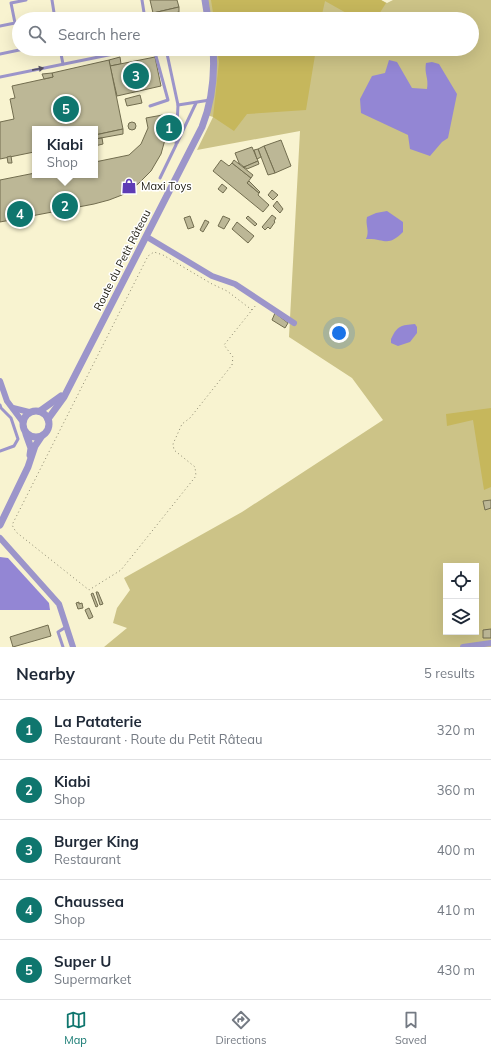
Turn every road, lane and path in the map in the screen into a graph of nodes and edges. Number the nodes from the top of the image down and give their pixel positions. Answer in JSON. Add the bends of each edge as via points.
{"nodes":[{"id":1,"x":26,"y":0,"type":"edge"},
{"id":2,"x":52,"y":0,"type":"edge"},
{"id":3,"x":142,"y":0,"type":"edge"},
{"id":4,"x":205,"y":0,"type":"edge"},
{"id":5,"x":13,"y":12,"type":"edge"},
{"id":6,"x":54,"y":12,"type":"edge"},
{"id":7,"x":144,"y":12,"type":"edge"},
{"id":8,"x":207,"y":12,"type":"edge"},
{"id":9,"x":12,"y":24,"type":"edge"},
{"id":10,"x":0,"y":26,"type":"edge"},
{"id":11,"x":12,"y":52,"type":"edge"},
{"id":12,"x":0,"y":54,"type":"edge"},
{"id":13,"x":61,"y":56,"type":"edge"},
{"id":14,"x":103,"y":56,"type":"edge"},
{"id":15,"x":156,"y":56,"type":"edge"},
{"id":16,"x":168,"y":56,"type":"edge"},
{"id":17,"x":213,"y":56,"type":"edge"},
{"id":18,"x":63,"y":64,"type":"junction"},
{"id":19,"x":0,"y":77,"type":"edge"},
{"id":20,"x":211,"y":100,"type":"junction"},
{"id":21,"x":196,"y":103,"type":"junction"},
{"id":22,"x":178,"y":105,"type":"junction"},
{"id":23,"x":150,"y":106,"type":"dead end"},
{"id":24,"x":176,"y":145,"type":"junction"},
{"id":25,"x":160,"y":178,"type":"dead end"},
{"id":26,"x":147,"y":237,"type":"junction"},
{"id":27,"x":259,"y":301,"type":"junction"},
{"id":28,"x":252,"y":310,"type":"junction"},
{"id":29,"x":294,"y":323,"type":"dead end"},
{"id":30,"x":0,"y":381,"type":"edge"},
{"id":31,"x":68,"y":389,"type":"junction"},
{"id":32,"x":0,"y":408,"type":"edge"},
{"id":33,"x":14,"y":408,"type":"junction"},
{"id":34,"x":40,"y":411,"type":"junction"},
{"id":35,"x":29,"y":412,"type":"junction"},
{"id":36,"x":48,"y":419,"type":"junction"},
{"id":37,"x":22,"y":421,"type":"junction"},
{"id":38,"x":26,"y":434,"type":"junction"},
{"id":39,"x":40,"y":437,"type":"junction"},
{"id":40,"x":0,"y":451,"type":"edge"},
{"id":41,"x":28,"y":467,"type":"junction"},
{"id":42,"x":0,"y":525,"type":"edge"},
{"id":43,"x":0,"y":538,"type":"edge"},
{"id":44,"x":66,"y":627,"type":"junction"},
{"id":45,"x":491,"y":643,"type":"edge"},
{"id":46,"x":63,"y":647,"type":"edge"},
{"id":47,"x":73,"y":647,"type":"edge"},
{"id":48,"x":463,"y":647,"type":"edge"}],
"edges":[{"from":1,"to":5,"type":"lane","via":[[11,3]]},
{"from":2,"to":6,"type":"lane"},
{"from":3,"to":7,"type":"lane"},
{"from":4,"to":8,"type":"street"},
{"from":9,"to":10,"type":"lane"},
{"from":11,"to":12,"type":"lane"},
{"from":13,"to":18,"type":"lane"},
{"from":14,"to":18,"type":"lane"},
{"from":15,"to":23,"type":"lane","via":[[168,100]]},
{"from":16,"to":22,"type":"lane"},
{"from":17,"to":20,"type":"street","name":"Route du Petit Râteau"},
{"from":19,"to":18,"type":"lane","one_way":true},
{"from":20,"to":21,"type":"lane"},
{"from":20,"to":26,"type":"street","name":"Route du Petit Râteau","via":[[202,127]]},
{"from":21,"to":22,"type":"lane"},
{"from":21,"to":24,"type":"lane"},
{"from":22,"to":24,"type":"lane"},
{"from":24,"to":25,"type":"lane"},
{"from":26,"to":27,"type":"street","via":[[212,276],[235,284]]},
{"from":26,"to":31,"type":"street","name":"Route du Petit Râteau"},
{"from":27,"to":28,"type":"path"},
{"from":27,"to":29,"type":"street"},
{"from":28,"to":28,"type":"path","via":[[224,345],[233,357],[232,365],[190,418],[182,424],[173,444],[174,450],[195,467],[196,476],[121,570],[89,590],[16,532],[12,525],[148,256],[154,252],[163,255],[227,292]]},
{"from":30,"to":33,"type":"street","via":[[7,401]]},
{"from":31,"to":34,"type":"street","name":"Route du Petit Râteau"},
{"from":31,"to":36,"type":"street","name":"Route du Petit Râteau"},
{"from":32,"to":40,"type":"lane","via":[[11,418],[18,439],[14,446]]},
{"from":33,"to":35,"type":"street"},
{"from":33,"to":37,"type":"street"},
{"from":34,"to":35,"type":"street"},
{"from":34,"to":36,"type":"street"},
{"from":35,"to":37,"type":"street"},
{"from":36,"to":39,"type":"street","via":[[49,428]]},
{"from":37,"to":38,"type":"street"},
{"from":38,"to":39,"type":"street"},
{"from":38,"to":41,"type":"street","via":[[30,448]]},
{"from":39,"to":41,"type":"street"},
{"from":41,"to":42,"type":"street"},
{"from":43,"to":44,"type":"street","via":[[59,604]]},
{"from":44,"to":46,"type":"lane","via":[[58,632]]},
{"from":44,"to":47,"type":"street"},
{"from":45,"to":48,"type":"street"}]}
